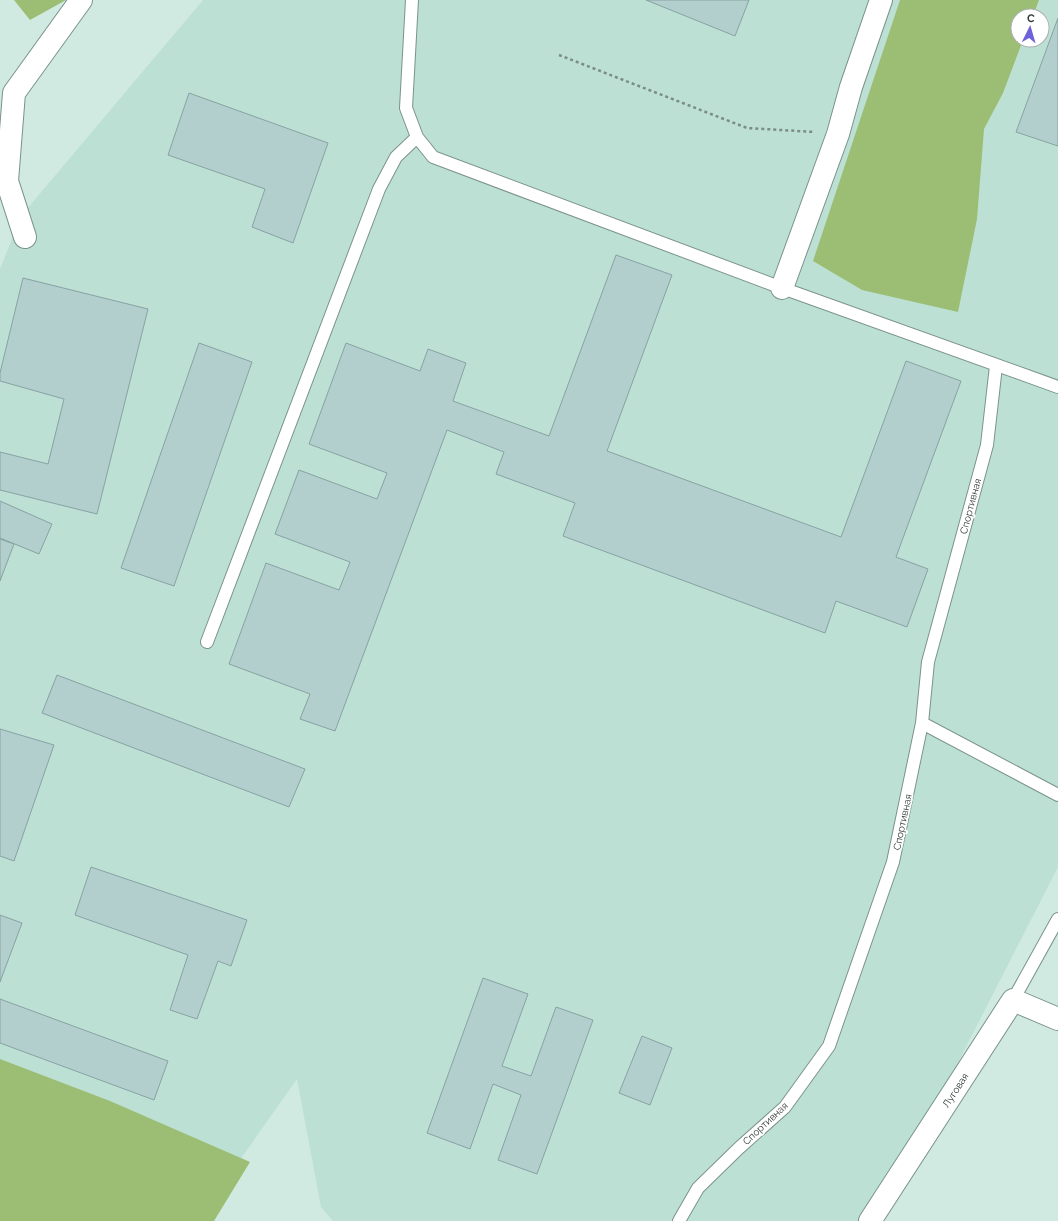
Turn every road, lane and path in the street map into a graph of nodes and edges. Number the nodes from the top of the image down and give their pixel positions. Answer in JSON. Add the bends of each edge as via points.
{"nodes":[{"id":1,"x":81,"y":0,"type":"edge"},
{"id":2,"x":412,"y":0,"type":"edge"},
{"id":3,"x":881,"y":0,"type":"edge"},
{"id":4,"x":559,"y":55,"type":"dead end"},
{"id":5,"x":838,"y":134,"type":"junction"},
{"id":6,"x":417,"y":137,"type":"junction"},
{"id":7,"x":24,"y":237,"type":"dead end"},
{"id":8,"x":782,"y":288,"type":"junction"},
{"id":9,"x":996,"y":366,"type":"junction"},
{"id":10,"x":1058,"y":387,"type":"edge"},
{"id":11,"x":207,"y":642,"type":"dead end"},
{"id":12,"x":922,"y":723,"type":"junction"},
{"id":13,"x":1058,"y":795,"type":"edge"},
{"id":14,"x":1058,"y":919,"type":"edge"},
{"id":15,"x":1013,"y":1000,"type":"junction"},
{"id":16,"x":1058,"y":1019,"type":"edge"},
{"id":17,"x":679,"y":1221,"type":"edge"},
{"id":18,"x":870,"y":1221,"type":"edge"}],
"edges":[{"from":1,"to":7,"type":"street","via":[[14,93],[7,181]]},
{"from":2,"to":6,"type":"lane","via":[[406,108]]},
{"from":3,"to":5,"type":"street"},
{"from":4,"to":5,"type":"path","via":[[747,128]]},
{"from":5,"to":8,"type":"street"},
{"from":6,"to":8,"type":"lane","via":[[432,157]]},
{"from":6,"to":11,"type":"lane","via":[[396,157],[379,189]]},
{"from":8,"to":9,"type":"lane"},
{"from":9,"to":10,"type":"lane"},
{"from":9,"to":12,"type":"lane","name":"Спортивная","via":[[987,445],[928,662]]},
{"from":12,"to":13,"type":"lane"},
{"from":12,"to":17,"type":"lane","name":"Спортивная","via":[[893,862],[829,1046],[785,1107],[698,1188]]},
{"from":14,"to":15,"type":"lane"},
{"from":15,"to":16,"type":"street"},
{"from":15,"to":18,"type":"street","name":"Луговая"}]}
